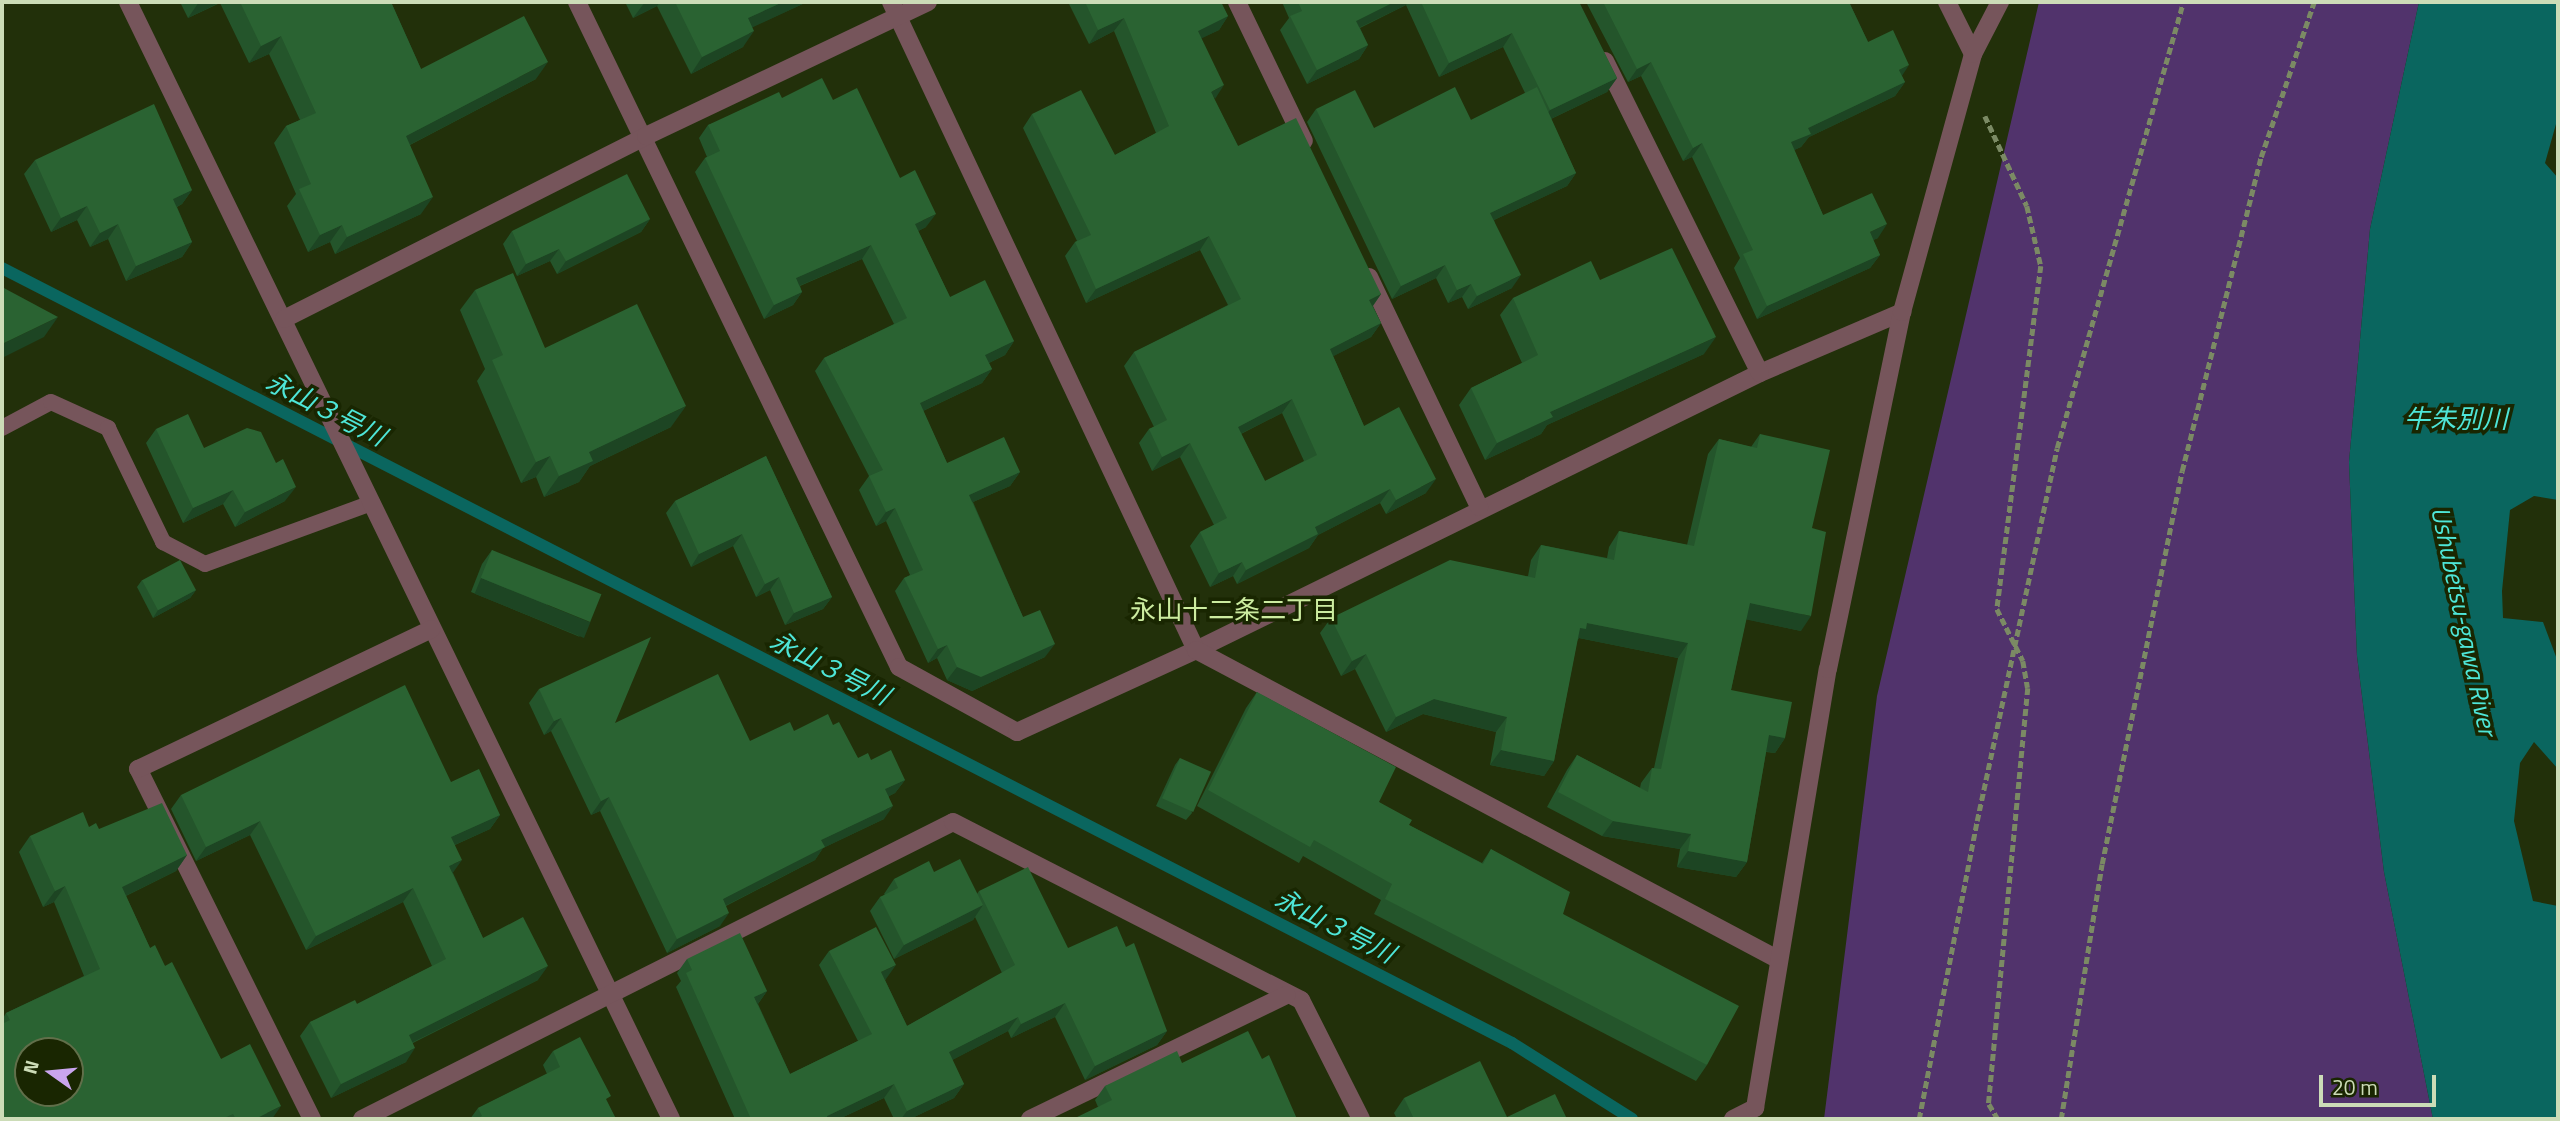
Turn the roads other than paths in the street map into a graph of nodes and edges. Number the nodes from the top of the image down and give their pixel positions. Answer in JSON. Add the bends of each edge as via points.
{"nodes":[{"id":1,"x":128,"y":2,"type":"edge"},
{"id":2,"x":577,"y":2,"type":"edge"},
{"id":3,"x":928,"y":2,"type":"edge"},
{"id":4,"x":1237,"y":2,"type":"edge"},
{"id":5,"x":1947,"y":2,"type":"edge"},
{"id":6,"x":2000,"y":2,"type":"edge"},
{"id":7,"x":894,"y":9,"type":"edge"},
{"id":8,"x":1594,"y":39,"type":"edge"},
{"id":9,"x":1973,"y":54,"type":"junction"},
{"id":10,"x":646,"y":136,"type":"junction"},
{"id":11,"x":1314,"y":162,"type":"edge"},
{"id":12,"x":1361,"y":261,"type":"edge"},
{"id":13,"x":1902,"y":312,"type":"junction"},
{"id":14,"x":284,"y":320,"type":"junction"},
{"id":15,"x":1760,"y":373,"type":"junction"},
{"id":16,"x":2,"y":428,"type":"edge"},
{"id":17,"x":372,"y":503,"type":"junction"},
{"id":18,"x":1479,"y":507,"type":"junction"},
{"id":19,"x":431,"y":629,"type":"junction"},
{"id":20,"x":1196,"y":650,"type":"junction"},
{"id":21,"x":1779,"y":960,"type":"junction"},
{"id":22,"x":610,"y":993,"type":"junction"},
{"id":23,"x":1287,"y":995,"type":"junction"},
{"id":24,"x":312,"y":1119,"type":"edge"},
{"id":25,"x":362,"y":1119,"type":"edge"},
{"id":26,"x":671,"y":1119,"type":"edge"},
{"id":27,"x":1030,"y":1119,"type":"edge"},
{"id":28,"x":1361,"y":1119,"type":"edge"},
{"id":29,"x":1733,"y":1119,"type":"edge"}],
"edges":[{"from":1,"to":14,"type":"street"},
{"from":2,"to":10,"type":"street"},
{"from":3,"to":7,"type":"street"},
{"from":4,"to":11,"type":"street"},
{"from":5,"to":9,"type":"street"},
{"from":6,"to":9,"type":"street"},
{"from":7,"to":10,"type":"street"},
{"from":7,"to":20,"type":"street"},
{"from":8,"to":15,"type":"street"},
{"from":9,"to":13,"type":"street"},
{"from":10,"to":14,"type":"street"},
{"from":10,"to":20,"type":"street","via":[[899,667],[1017,732]]},
{"from":12,"to":18,"type":"street"},
{"from":13,"to":15,"type":"street"},
{"from":13,"to":21,"type":"street","via":[[1828,669]]},
{"from":14,"to":17,"type":"street"},
{"from":15,"to":18,"type":"street"},
{"from":16,"to":17,"type":"lane","via":[[51,402],[108,428],[163,542],[205,564]]},
{"from":17,"to":19,"type":"street"},
{"from":18,"to":20,"type":"street"},
{"from":19,"to":22,"type":"street"},
{"from":19,"to":24,"type":"street","via":[[138,769]]},
{"from":20,"to":21,"type":"street"},
{"from":21,"to":29,"type":"street","via":[[1755,1108]]},
{"from":22,"to":23,"type":"street","via":[[953,822]]},
{"from":22,"to":25,"type":"street"},
{"from":22,"to":26,"type":"street"},
{"from":23,"to":27,"type":"street"},
{"from":23,"to":28,"type":"street","via":[[1301,1000]]}]}
